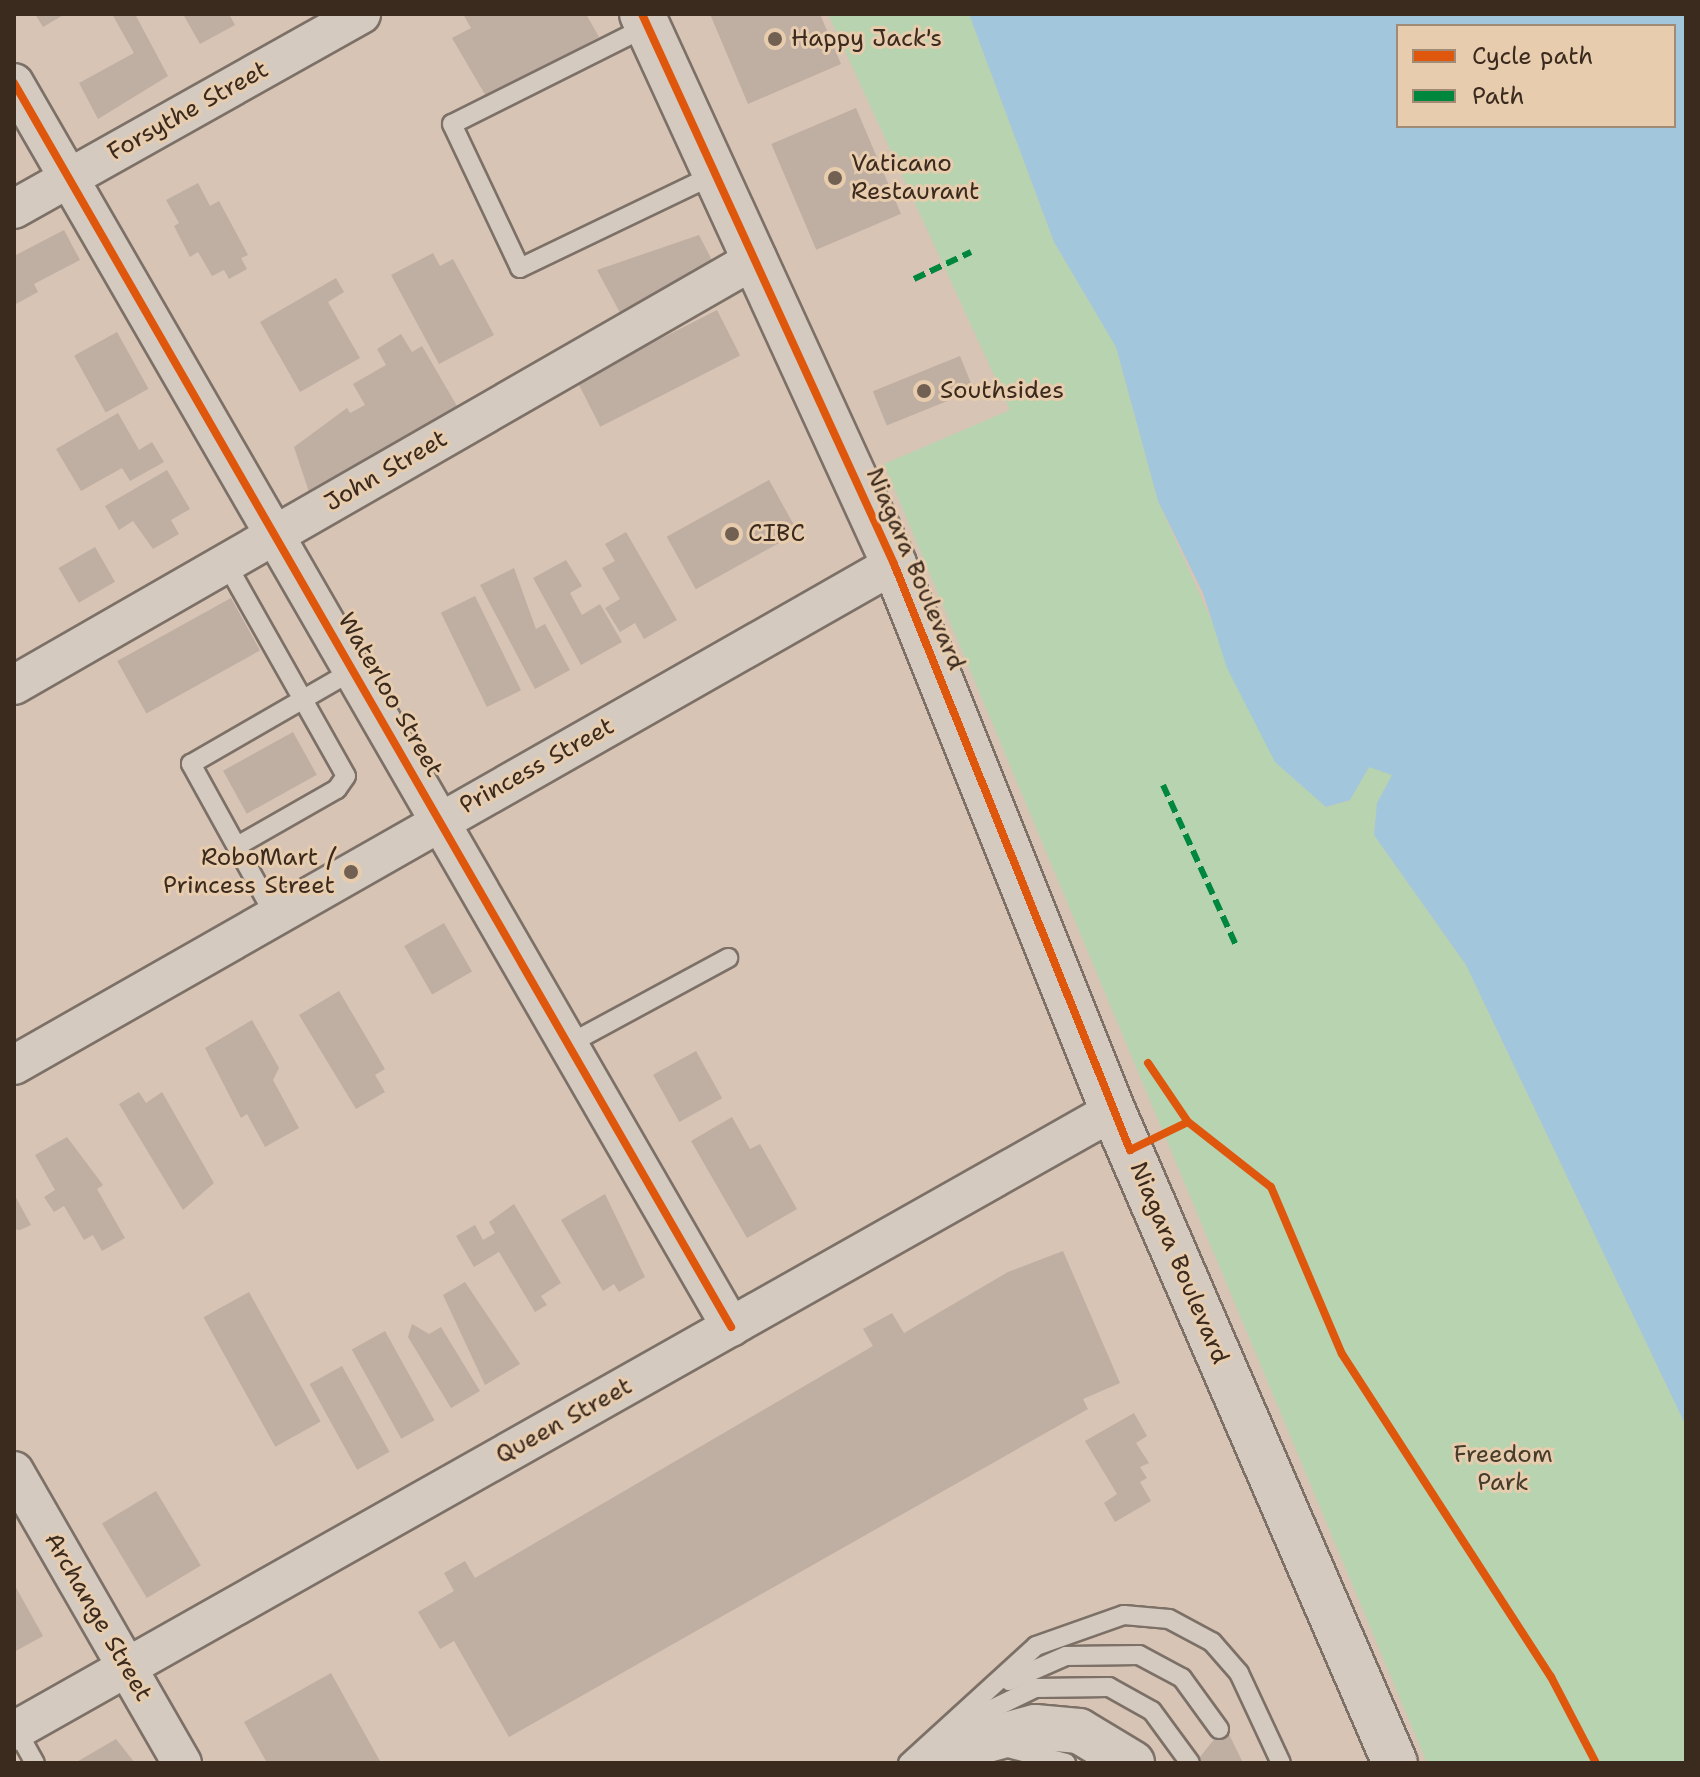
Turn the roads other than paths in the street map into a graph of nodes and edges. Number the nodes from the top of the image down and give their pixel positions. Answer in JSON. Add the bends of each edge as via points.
{"nodes":[{"id":1,"x":361,"y":14,"type":"edge"},
{"id":2,"x":645,"y":20,"type":"edge"},
{"id":3,"x":14,"y":83,"type":"edge"},
{"id":4,"x":717,"y":173,"type":"junction"},
{"id":5,"x":70,"y":178,"type":"junction"},
{"id":6,"x":14,"y":209,"type":"edge"},
{"id":7,"x":757,"y":258,"type":"junction"},
{"id":8,"x":273,"y":536,"type":"junction"},
{"id":9,"x":226,"y":563,"type":"junction"},
{"id":10,"x":894,"y":564,"type":"junction"},
{"id":11,"x":352,"y":671,"type":"junction"},
{"id":12,"x":14,"y":685,"type":"edge"},
{"id":13,"x":304,"y":699,"type":"junction"},
{"id":14,"x":440,"y":821,"type":"junction"},
{"id":15,"x":237,"y":846,"type":"junction"},
{"id":16,"x":275,"y":916,"type":"junction"},
{"id":17,"x":728,"y":958,"type":"dead end"},
{"id":18,"x":569,"y":1044,"type":"junction"},
{"id":19,"x":14,"y":1065,"type":"edge"},
{"id":20,"x":1113,"y":1111,"type":"junction"},
{"id":21,"x":731,"y":1327,"type":"junction"},
{"id":22,"x":14,"y":1471,"type":"edge"},
{"id":23,"x":126,"y":1666,"type":"junction"},
{"id":24,"x":985,"y":1693,"type":"junction"},
{"id":25,"x":1219,"y":1729,"type":"dead end"},
{"id":26,"x":15,"y":1730,"type":"edge"},
{"id":27,"x":939,"y":1755,"type":"edge"},
{"id":28,"x":35,"y":1763,"type":"edge"},
{"id":29,"x":182,"y":1763,"type":"edge"},
{"id":30,"x":908,"y":1763,"type":"edge"},
{"id":31,"x":1066,"y":1763,"type":"edge"},
{"id":32,"x":1132,"y":1763,"type":"edge"},
{"id":33,"x":1190,"y":1763,"type":"edge"},
{"id":34,"x":1281,"y":1763,"type":"edge"},
{"id":35,"x":1395,"y":1763,"type":"edge"}],
"edges":[{"from":1,"to":5,"type":"street","name":"Forsythe Street"},
{"from":2,"to":4,"type":"main road","name":"Niagara Boulevard"},
{"from":2,"to":4,"type":"lane","via":[[452,124],[499,225],[520,268]]},
{"from":3,"to":5,"type":"street","name":"Waterloo Street"},
{"from":4,"to":7,"type":"main road","name":"Niagara Boulevard"},
{"from":5,"to":6,"type":"street","name":"Forsythe Street"},
{"from":5,"to":8,"type":"street","name":"Waterloo Street"},
{"from":7,"to":8,"type":"street","name":"John Street"},
{"from":7,"to":10,"type":"main road","name":"Niagara Boulevard"},
{"from":8,"to":9,"type":"street","name":"John Street"},
{"from":8,"to":11,"type":"street","name":"Waterloo Street"},
{"from":9,"to":12,"type":"street","name":"John Street"},
{"from":9,"to":13,"type":"lane"},
{"from":10,"to":14,"type":"street","name":"Princess Street"},
{"from":10,"to":20,"type":"main road","name":"Niagara Boulevard"},
{"from":11,"to":13,"type":"lane"},
{"from":11,"to":14,"type":"street","name":"Waterloo Street"},
{"from":13,"to":15,"type":"lane","via":[[345,769],[343,784]]},
{"from":13,"to":15,"type":"lane","via":[[191,764]]},
{"from":14,"to":16,"type":"street","name":"Princess Street"},
{"from":14,"to":18,"type":"street","name":"Waterloo Street"},
{"from":15,"to":16,"type":"lane"},
{"from":16,"to":19,"type":"street","name":"Princess Street"},
{"from":17,"to":18,"type":"lane"},
{"from":18,"to":21,"type":"street","name":"Waterloo Street"},
{"from":20,"to":21,"type":"street","name":"Queen Street"},
{"from":20,"to":35,"type":"main road","name":"Niagara Boulevard"},
{"from":21,"to":23,"type":"street","name":"Queen Street"},
{"from":22,"to":23,"type":"street","name":"Archange Street"},
{"from":23,"to":26,"type":"street","name":"Queen Street"},
{"from":23,"to":29,"type":"street","name":"Archange Street"},
{"from":24,"to":25,"type":"lane","via":[[1066,1656],[1128,1653],[1182,1678]]},
{"from":24,"to":27,"type":"lane"},
{"from":24,"to":34,"type":"lane","via":[[1036,1646],[1066,1631],[1124,1615],[1169,1619],[1227,1656]]},
{"from":26,"to":28,"type":"lane"},
{"from":27,"to":30,"type":"lane"},
{"from":27,"to":31,"type":"lane","via":[[996,1748]]},
{"from":27,"to":32,"type":"main road","via":[[1035,1727],[1079,1731]]},
{"from":27,"to":33,"type":"lane","via":[[1035,1688],[1087,1684],[1152,1711]]}]}
